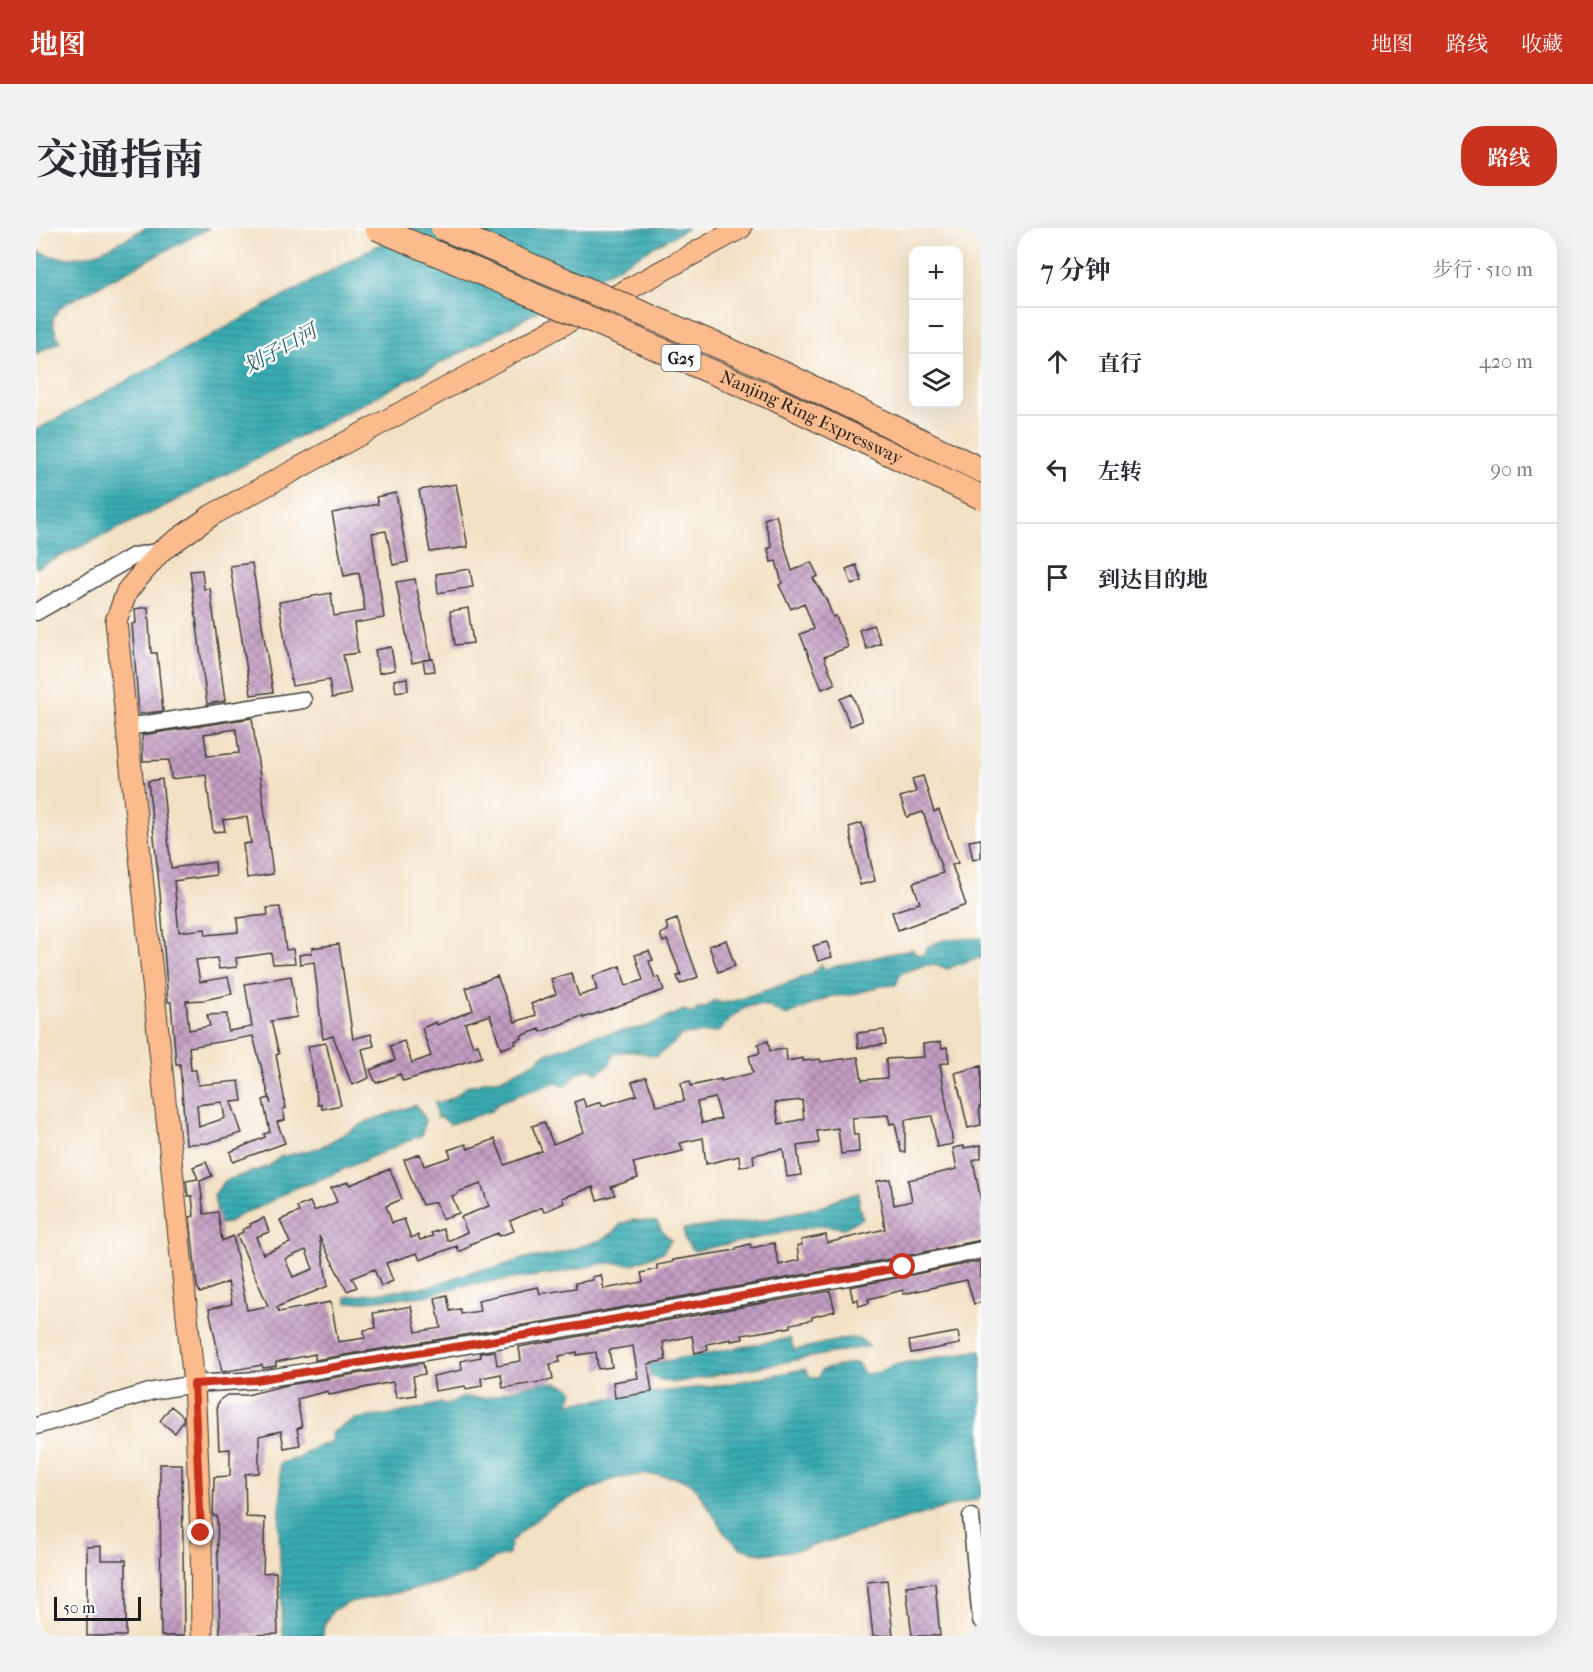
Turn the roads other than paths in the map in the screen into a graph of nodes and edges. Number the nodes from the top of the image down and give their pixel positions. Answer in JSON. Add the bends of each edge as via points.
{"nodes":[{"id":1,"x":377,"y":228,"type":"edge"},
{"id":2,"x":443,"y":228,"type":"edge"},
{"id":3,"x":741,"y":228,"type":"edge"},
{"id":4,"x":981,"y":470,"type":"edge"},
{"id":5,"x":981,"y":497,"type":"edge"},
{"id":6,"x":161,"y":551,"type":"junction"},
{"id":7,"x":36,"y":612,"type":"edge"},
{"id":8,"x":303,"y":700,"type":"dead end"},
{"id":9,"x":127,"y":727,"type":"junction"},
{"id":10,"x":981,"y":1250,"type":"edge"},
{"id":11,"x":194,"y":1384,"type":"junction"},
{"id":12,"x":36,"y":1426,"type":"edge"},
{"id":13,"x":971,"y":1517,"type":"dead end"},
{"id":14,"x":981,"y":1620,"type":"edge"},
{"id":15,"x":201,"y":1636,"type":"edge"}],
"edges":[{"from":1,"to":5,"type":"highway","name":"Nanjing Ring Expressway","number":"G25","bridge":true,"via":[[774,399]]},
{"from":2,"to":4,"type":"highway","name":"Nanjing Ring Expressway","number":"G25","bridge":true,"via":[[784,374]]},
{"from":3,"to":6,"type":"main road","via":[[212,515]]},
{"from":6,"to":7,"type":"street","via":[[134,556]]},
{"from":6,"to":9,"type":"main road","via":[[127,591],[116,621]]},
{"from":8,"to":9,"type":"street"},
{"from":9,"to":11,"type":"main road"},
{"from":10,"to":11,"type":"street","via":[[550,1331],[256,1380]]},
{"from":11,"to":12,"type":"street","via":[[153,1391]]},
{"from":11,"to":15,"type":"main road"},
{"from":13,"to":14,"type":"street"}]}
